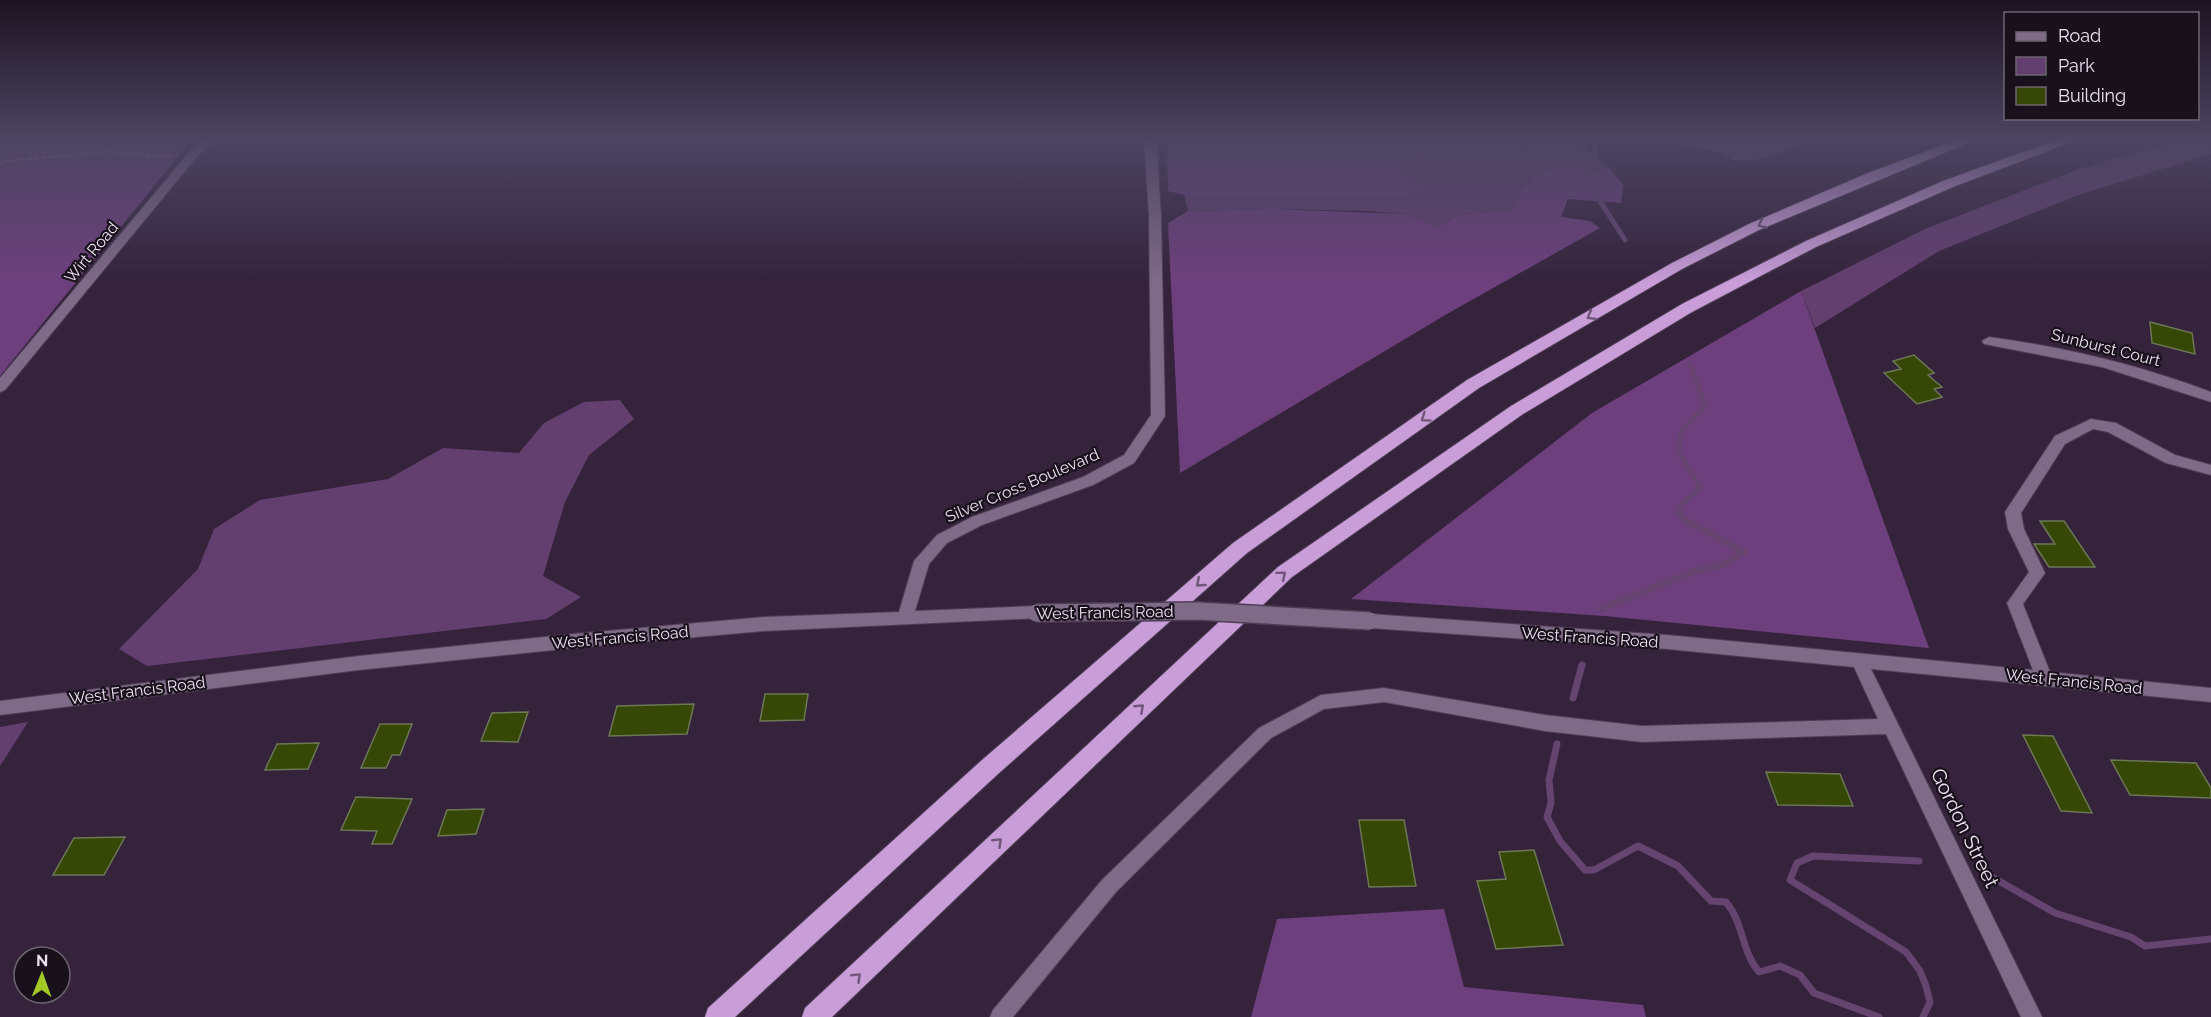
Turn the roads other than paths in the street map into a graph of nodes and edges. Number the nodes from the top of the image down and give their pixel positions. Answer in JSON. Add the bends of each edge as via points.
{"nodes":[{"id":1,"x":166,"y":186,"type":"edge"},
{"id":2,"x":1153,"y":186,"type":"edge"},
{"id":3,"x":1849,"y":186,"type":"edge"},
{"id":4,"x":1944,"y":186,"type":"edge"},
{"id":5,"x":1989,"y":341,"type":"dead end"},
{"id":6,"x":0,"y":387,"type":"edge"},
{"id":7,"x":2211,"y":397,"type":"edge"},
{"id":8,"x":2211,"y":470,"type":"edge"},
{"id":9,"x":905,"y":619,"type":"junction"},
{"id":10,"x":1858,"y":659,"type":"junction"},
{"id":11,"x":2044,"y":678,"type":"junction"},
{"id":12,"x":2211,"y":696,"type":"edge"},
{"id":13,"x":0,"y":708,"type":"edge"},
{"id":14,"x":1890,"y":726,"type":"junction"},
{"id":15,"x":717,"y":1017,"type":"edge"},
{"id":16,"x":814,"y":1017,"type":"edge"},
{"id":17,"x":1000,"y":1017,"type":"edge"},
{"id":18,"x":2032,"y":1017,"type":"edge"}],
"edges":[{"from":1,"to":6,"type":"street","name":"Wirt Road"},
{"from":2,"to":9,"type":"street","name":"Silver Cross Boulevard","via":[[1158,416],[1129,459],[1088,481],[977,521],[942,538],[922,561]]},
{"from":3,"to":15,"type":"highway","one_way":true,"via":[[1754,227],[1677,266],[1473,384],[1240,548],[990,767]]},
{"from":16,"to":4,"type":"highway","one_way":true,"via":[[1285,572],[1517,410],[1727,285],[1885,209]]},
{"from":5,"to":7,"type":"street","name":"Sunburst Court","via":[[2099,359]]},
{"from":8,"to":11,"type":"street","via":[[2170,459],[2111,428],[2091,424],[2060,440],[2013,512],[2016,529],[2037,573],[2015,603]]},
{"from":9,"to":10,"type":"street","name":"West Francis Road","bridge":true,"via":[[1198,611]]},
{"from":9,"to":13,"type":"street","name":"West Francis Road","via":[[764,624],[573,641],[359,663]]},
{"from":10,"to":11,"type":"street","name":"West Francis Road"},
{"from":10,"to":14,"type":"street","name":"Gordon Street"},
{"from":11,"to":12,"type":"street","name":"West Francis Road"},
{"from":14,"to":17,"type":"street","via":[[1642,734],[1545,723],[1383,695],[1321,702],[1265,733],[1109,886]]},
{"from":14,"to":18,"type":"street","name":"Gordon Street"}]}
